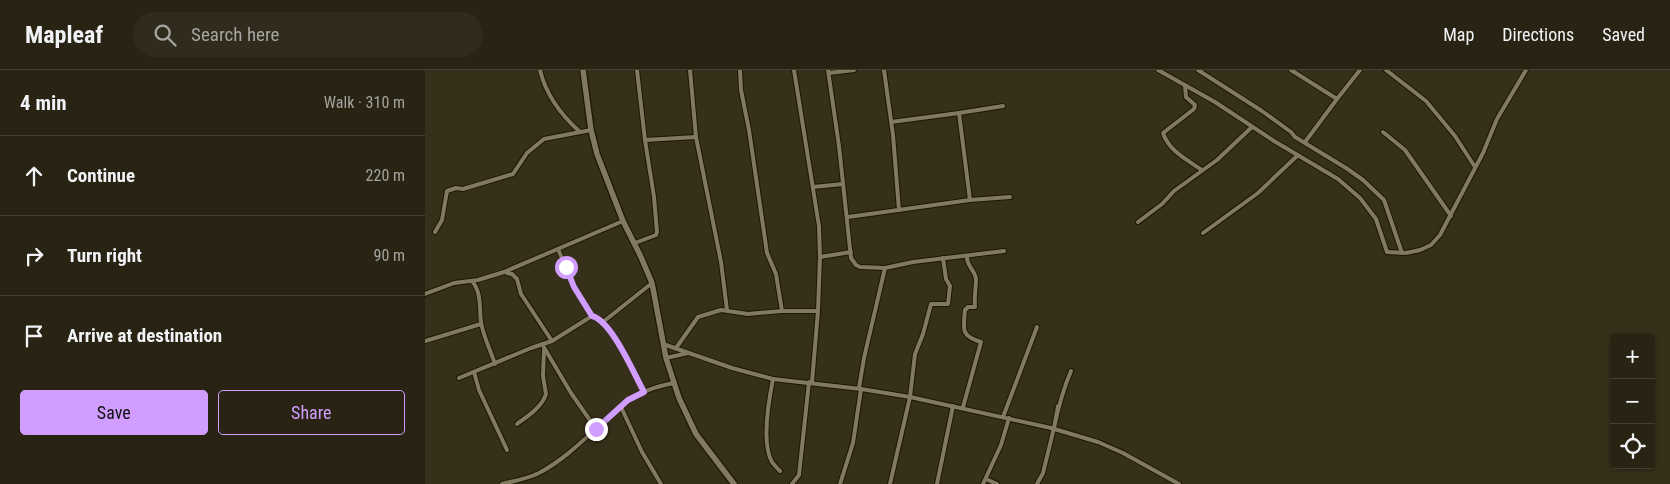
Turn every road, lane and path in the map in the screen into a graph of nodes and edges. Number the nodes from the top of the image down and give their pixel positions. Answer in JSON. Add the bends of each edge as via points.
{"nodes":[{"id":1,"x":540,"y":70,"type":"edge"},
{"id":2,"x":583,"y":70,"type":"edge"},
{"id":3,"x":637,"y":70,"type":"edge"},
{"id":4,"x":691,"y":70,"type":"edge"},
{"id":5,"x":740,"y":70,"type":"edge"},
{"id":6,"x":794,"y":70,"type":"edge"},
{"id":7,"x":854,"y":70,"type":"edge"},
{"id":8,"x":884,"y":70,"type":"edge"},
{"id":9,"x":1158,"y":70,"type":"edge"},
{"id":10,"x":1198,"y":70,"type":"edge"},
{"id":11,"x":1291,"y":70,"type":"edge"},
{"id":12,"x":1360,"y":70,"type":"edge"},
{"id":13,"x":1386,"y":70,"type":"edge"},
{"id":14,"x":1526,"y":70,"type":"edge"},
{"id":15,"x":828,"y":72,"type":"edge"},
{"id":16,"x":1185,"y":85,"type":"junction"},
{"id":17,"x":1337,"y":99,"type":"junction"},
{"id":18,"x":1003,"y":106,"type":"dead end"},
{"id":19,"x":959,"y":113,"type":"junction"},
{"id":20,"x":891,"y":122,"type":"junction"},
{"id":21,"x":1253,"y":127,"type":"junction"},
{"id":22,"x":591,"y":130,"type":"junction"},
{"id":23,"x":581,"y":132,"type":"junction"},
{"id":24,"x":1383,"y":132,"type":"dead end"},
{"id":25,"x":696,"y":137,"type":"junction"},
{"id":26,"x":645,"y":140,"type":"junction"},
{"id":27,"x":1305,"y":142,"type":"junction"},
{"id":28,"x":1297,"y":156,"type":"junction"},
{"id":29,"x":1475,"y":167,"type":"junction"},
{"id":30,"x":1202,"y":170,"type":"junction"},
{"id":31,"x":843,"y":184,"type":"junction"},
{"id":32,"x":813,"y":186,"type":"junction"},
{"id":33,"x":1009,"y":197,"type":"dead end"},
{"id":34,"x":970,"y":200,"type":"junction"},
{"id":35,"x":899,"y":210,"type":"junction"},
{"id":36,"x":1451,"y":216,"type":"junction"},
{"id":37,"x":848,"y":217,"type":"junction"},
{"id":38,"x":623,"y":221,"type":"junction"},
{"id":39,"x":1138,"y":222,"type":"dead end"},
{"id":40,"x":435,"y":232,"type":"dead end"},
{"id":41,"x":1203,"y":233,"type":"dead end"},
{"id":42,"x":635,"y":243,"type":"junction"},
{"id":43,"x":558,"y":249,"type":"junction"},
{"id":44,"x":851,"y":252,"type":"junction"},
{"id":45,"x":1004,"y":252,"type":"dead end"},
{"id":46,"x":1402,"y":253,"type":"junction"},
{"id":47,"x":967,"y":256,"type":"junction"},
{"id":48,"x":820,"y":257,"type":"junction"},
{"id":49,"x":943,"y":258,"type":"junction"},
{"id":50,"x":885,"y":268,"type":"junction"},
{"id":51,"x":504,"y":272,"type":"junction"},
{"id":52,"x":472,"y":281,"type":"junction"},
{"id":53,"x":652,"y":283,"type":"junction"},
{"id":54,"x":425,"y":294,"type":"edge"},
{"id":55,"x":727,"y":310,"type":"junction"},
{"id":56,"x":781,"y":311,"type":"junction"},
{"id":57,"x":818,"y":311,"type":"junction"},
{"id":58,"x":592,"y":316,"type":"junction"},
{"id":59,"x":603,"y":322,"type":"junction"},
{"id":60,"x":481,"y":324,"type":"junction"},
{"id":61,"x":1037,"y":328,"type":"dead end"},
{"id":62,"x":425,"y":341,"type":"edge"},
{"id":63,"x":551,"y":341,"type":"junction"},
{"id":64,"x":542,"y":344,"type":"junction"},
{"id":65,"x":663,"y":344,"type":"junction"},
{"id":66,"x":676,"y":348,"type":"junction"},
{"id":67,"x":545,"y":350,"type":"junction"},
{"id":68,"x":688,"y":353,"type":"junction"},
{"id":69,"x":666,"y":358,"type":"junction"},
{"id":70,"x":495,"y":364,"type":"junction"},
{"id":71,"x":1071,"y":371,"type":"dead end"},
{"id":72,"x":475,"y":372,"type":"junction"},
{"id":73,"x":459,"y":378,"type":"dead end"},
{"id":74,"x":773,"y":379,"type":"junction"},
{"id":75,"x":674,"y":382,"type":"junction"},
{"id":76,"x":811,"y":382,"type":"junction"},
{"id":77,"x":860,"y":388,"type":"junction"},
{"id":78,"x":644,"y":392,"type":"junction"},
{"id":79,"x":910,"y":397,"type":"junction"},
{"id":80,"x":953,"y":406,"type":"junction"},
{"id":81,"x":621,"y":407,"type":"junction"},
{"id":82,"x":963,"y":407,"type":"junction"},
{"id":83,"x":1003,"y":417,"type":"junction"},
{"id":84,"x":1009,"y":418,"type":"junction"},
{"id":85,"x":517,"y":424,"type":"dead end"},
{"id":86,"x":1054,"y":428,"type":"junction"},
{"id":87,"x":596,"y":429,"type":"junction"},
{"id":88,"x":507,"y":450,"type":"dead end"},
{"id":89,"x":780,"y":471,"type":"dead end"},
{"id":90,"x":986,"y":479,"type":"junction"},
{"id":91,"x":502,"y":484,"type":"edge"},
{"id":92,"x":661,"y":484,"type":"edge"},
{"id":93,"x":734,"y":484,"type":"edge"},
{"id":94,"x":792,"y":484,"type":"edge"},
{"id":95,"x":840,"y":484,"type":"edge"},
{"id":96,"x":889,"y":484,"type":"edge"},
{"id":97,"x":937,"y":484,"type":"edge"},
{"id":98,"x":983,"y":484,"type":"edge"},
{"id":99,"x":997,"y":484,"type":"edge"},
{"id":100,"x":1037,"y":484,"type":"edge"},
{"id":101,"x":1179,"y":484,"type":"edge"}],
"edges":[{"from":1,"to":23,"type":"street","via":[[551,99]]},
{"from":2,"to":22,"type":"street"},
{"from":3,"to":26,"type":"street"},
{"from":4,"to":25,"type":"street"},
{"from":5,"to":56,"type":"street","via":[[767,253],[776,274]]},
{"from":6,"to":32,"type":"street"},
{"from":7,"to":15,"type":"street"},
{"from":8,"to":20,"type":"street"},
{"from":9,"to":16,"type":"street"},
{"from":10,"to":27,"type":"street"},
{"from":11,"to":17,"type":"street"},
{"from":12,"to":17,"type":"street"},
{"from":13,"to":29,"type":"street","via":[[1426,101]]},
{"from":14,"to":29,"type":"street","via":[[1497,119]]},
{"from":15,"to":31,"type":"street"},
{"from":16,"to":21,"type":"street"},
{"from":16,"to":30,"type":"street","via":[[1186,97],[1195,105],[1194,110],[1163,133],[1174,150]]},
{"from":17,"to":27,"type":"street"},
{"from":18,"to":19,"type":"street"},
{"from":19,"to":20,"type":"street"},
{"from":19,"to":34,"type":"street"},
{"from":20,"to":35,"type":"street"},
{"from":21,"to":28,"type":"street"},
{"from":21,"to":30,"type":"street"},
{"from":22,"to":23,"type":"street"},
{"from":22,"to":38,"type":"street"},
{"from":23,"to":40,"type":"street","via":[[544,139],[527,153],[513,174],[447,191]]},
{"from":24,"to":36,"type":"street","via":[[1405,150]]},
{"from":25,"to":26,"type":"street"},
{"from":25,"to":55,"type":"street","via":[[721,262]]},
{"from":26,"to":42,"type":"street","via":[[657,232]]},
{"from":27,"to":46,"type":"street","via":[[1363,180],[1384,200]]},
{"from":28,"to":41,"type":"street","via":[[1258,193]]},
{"from":28,"to":46,"type":"street","via":[[1338,179],[1360,198],[1377,219],[1387,252]]},
{"from":29,"to":36,"type":"street"},
{"from":30,"to":39,"type":"street"},
{"from":31,"to":32,"type":"street"},
{"from":31,"to":37,"type":"street"},
{"from":32,"to":48,"type":"street","via":[[819,220]]},
{"from":33,"to":34,"type":"street"},
{"from":34,"to":35,"type":"street"},
{"from":35,"to":37,"type":"street"},
{"from":36,"to":46,"type":"street","via":[[1427,248]]},
{"from":37,"to":44,"type":"street"},
{"from":38,"to":42,"type":"street"},
{"from":38,"to":43,"type":"street"},
{"from":42,"to":53,"type":"street"},
{"from":43,"to":51,"type":"street"},
{"from":43,"to":58,"type":"street","via":[[574,287]]},
{"from":44,"to":48,"type":"street"},
{"from":44,"to":50,"type":"street","via":[[854,262],[860,267]]},
{"from":45,"to":47,"type":"street"},
{"from":47,"to":49,"type":"street"},
{"from":47,"to":82,"type":"street","via":[[976,278],[975,307],[965,310],[965,334],[967,338],[981,342]]},
{"from":48,"to":57,"type":"street"},
{"from":49,"to":50,"type":"street"},
{"from":49,"to":79,"type":"street","via":[[950,286],[948,304],[931,304],[916,347]]},
{"from":50,"to":77,"type":"street"},
{"from":51,"to":52,"type":"street"},
{"from":51,"to":63,"type":"street","via":[[517,279],[521,294]]},
{"from":52,"to":54,"type":"street","via":[[440,287]]},
{"from":52,"to":60,"type":"street","via":[[479,299]]},
{"from":53,"to":59,"type":"street"},
{"from":53,"to":65,"type":"street"},
{"from":55,"to":56,"type":"street","via":[[748,314]]},
{"from":55,"to":66,"type":"street","via":[[700,316]]},
{"from":56,"to":57,"type":"street"},
{"from":57,"to":76,"type":"street"},
{"from":58,"to":59,"type":"street"},
{"from":58,"to":63,"type":"street"},
{"from":59,"to":78,"type":"street"},
{"from":60,"to":62,"type":"street"},
{"from":60,"to":70,"type":"street"},
{"from":61,"to":83,"type":"street"},
{"from":63,"to":64,"type":"street"},
{"from":64,"to":67,"type":"street"},
{"from":64,"to":70,"type":"street"},
{"from":65,"to":66,"type":"street"},
{"from":65,"to":69,"type":"street"},
{"from":66,"to":68,"type":"street"},
{"from":67,"to":85,"type":"street","via":[[545,398]]},
{"from":67,"to":87,"type":"street"},
{"from":68,"to":69,"type":"street"},
{"from":68,"to":74,"type":"street"},
{"from":69,"to":75,"type":"street"},
{"from":70,"to":72,"type":"street"},
{"from":71,"to":86,"type":"street"},
{"from":72,"to":73,"type":"street"},
{"from":72,"to":88,"type":"street","via":[[479,390]]},
{"from":74,"to":76,"type":"street"},
{"from":74,"to":89,"type":"street","via":[[767,408],[767,444],[772,463]]},
{"from":75,"to":78,"type":"street"},
{"from":75,"to":93,"type":"street","via":[[696,434]]},
{"from":76,"to":77,"type":"street"},
{"from":76,"to":94,"type":"street","via":[[800,471]]},
{"from":77,"to":79,"type":"street"},
{"from":77,"to":95,"type":"street","via":[[853,443]]},
{"from":78,"to":81,"type":"street"},
{"from":79,"to":80,"type":"street"},
{"from":79,"to":96,"type":"street"},
{"from":80,"to":82,"type":"street"},
{"from":80,"to":97,"type":"street"},
{"from":81,"to":87,"type":"street"},
{"from":81,"to":92,"type":"street"},
{"from":82,"to":83,"type":"street"},
{"from":83,"to":84,"type":"street"},
{"from":84,"to":86,"type":"street"},
{"from":84,"to":90,"type":"street"},
{"from":86,"to":100,"type":"street","via":[[1043,473]]},
{"from":86,"to":101,"type":"street","via":[[1116,450]]},
{"from":87,"to":91,"type":"street","via":[[544,470]]},
{"from":90,"to":98,"type":"street"},
{"from":90,"to":99,"type":"street"}]}
